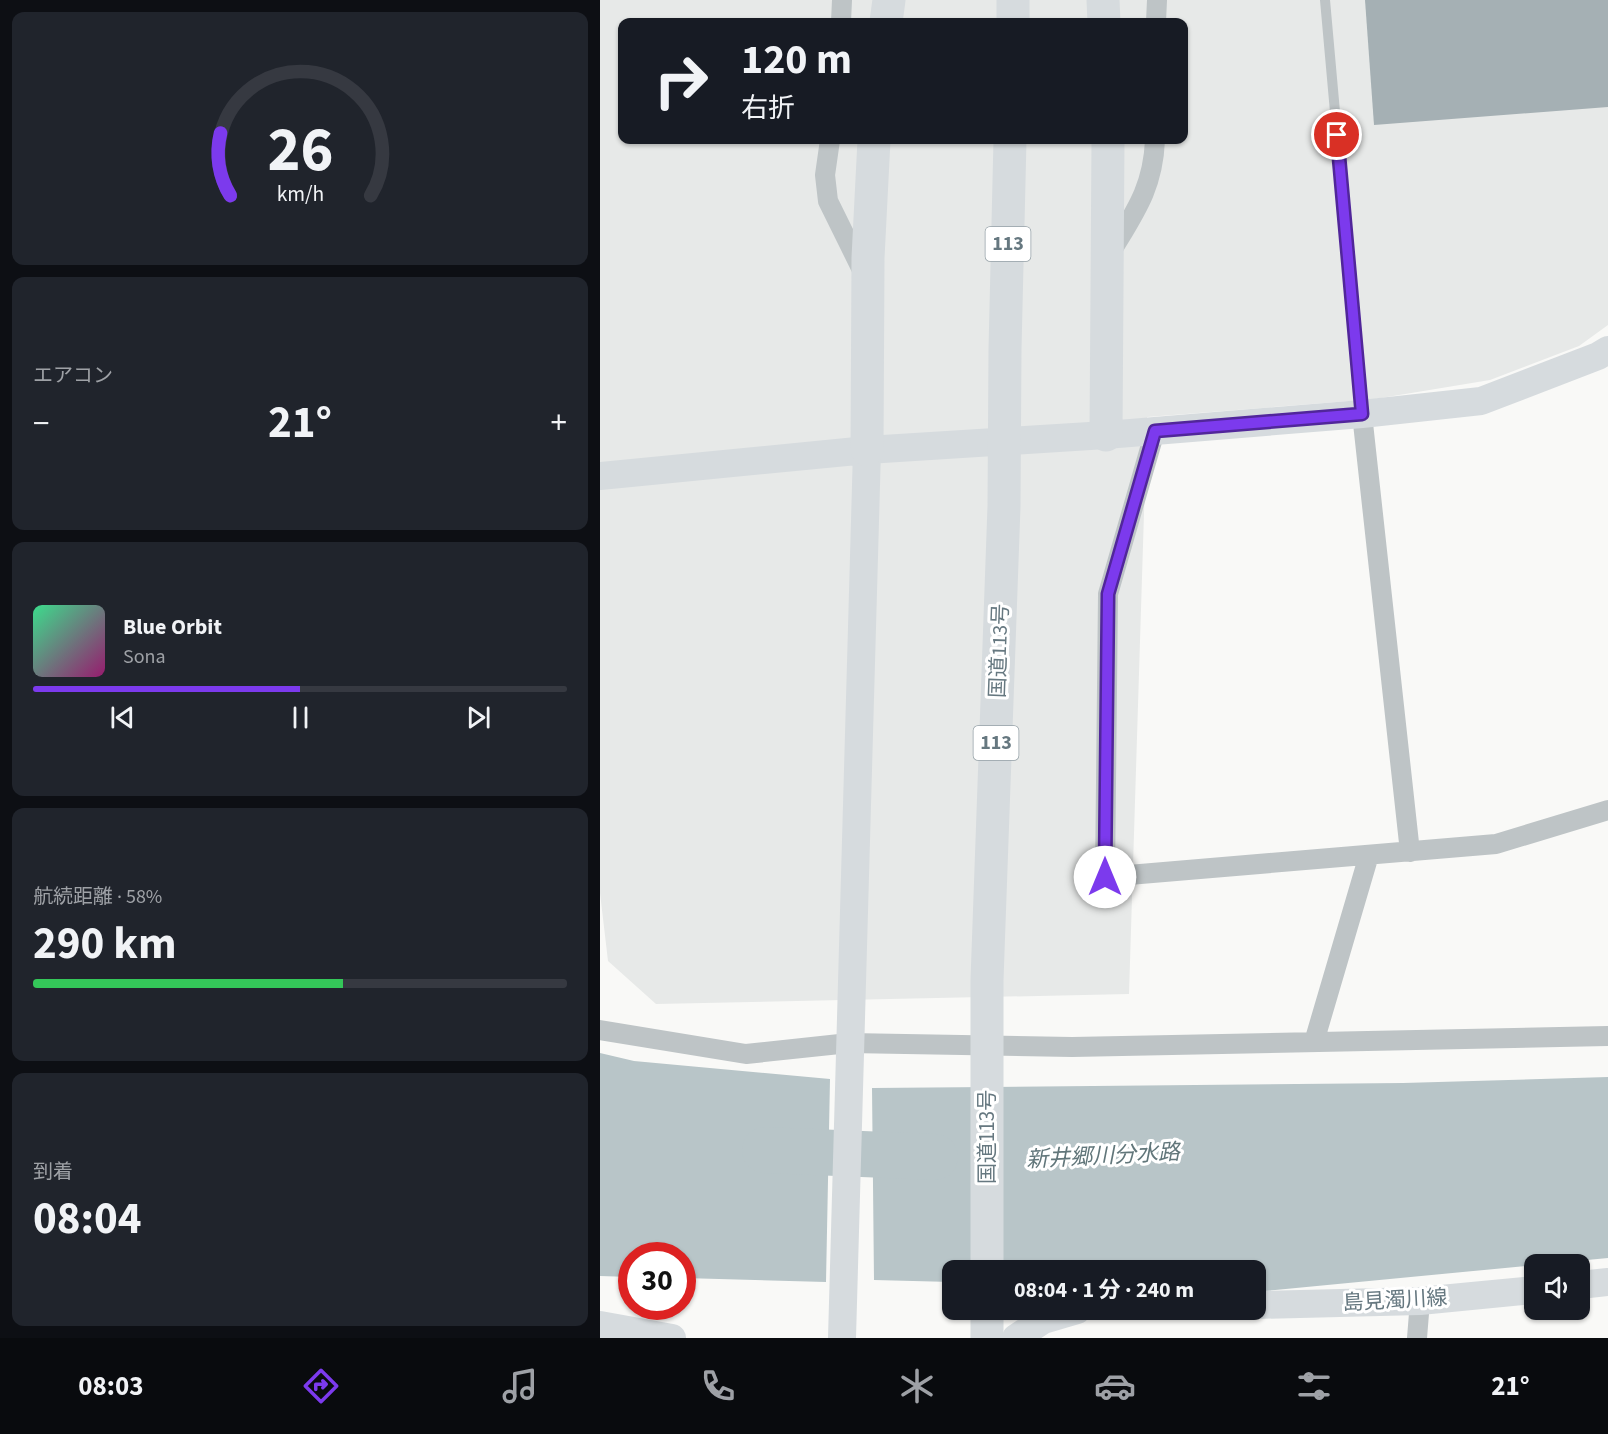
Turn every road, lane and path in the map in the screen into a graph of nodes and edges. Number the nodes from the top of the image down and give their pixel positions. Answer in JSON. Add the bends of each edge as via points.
{"nodes":[{"id":1,"x":842,"y":0,"type":"edge"},
{"id":2,"x":889,"y":0,"type":"edge"},
{"id":3,"x":1013,"y":0,"type":"edge"},
{"id":4,"x":1103,"y":0,"type":"edge"},
{"id":5,"x":1156,"y":0,"type":"edge"},
{"id":6,"x":1325,"y":0,"type":"edge"},
{"id":7,"x":841,"y":18,"type":"edge"},
{"id":8,"x":887,"y":18,"type":"edge"},
{"id":9,"x":1013,"y":18,"type":"edge"},
{"id":10,"x":1104,"y":18,"type":"edge"},
{"id":11,"x":1156,"y":18,"type":"edge"},
{"id":12,"x":829,"y":144,"type":"edge"},
{"id":13,"x":868,"y":144,"type":"edge"},
{"id":14,"x":1010,"y":144,"type":"edge"},
{"id":15,"x":1108,"y":144,"type":"edge"},
{"id":16,"x":1155,"y":144,"type":"edge"},
{"id":17,"x":1108,"y":258,"type":"junction"},
{"id":18,"x":868,"y":281,"type":"junction"},
{"id":19,"x":1608,"y":350,"type":"edge"},
{"id":20,"x":1362,"y":414,"type":"junction"},
{"id":21,"x":1155,"y":431,"type":"junction"},
{"id":22,"x":1106,"y":435,"type":"junction"},
{"id":23,"x":867,"y":450,"type":"junction"},
{"id":24,"x":600,"y":476,"type":"edge"},
{"id":25,"x":1608,"y":810,"type":"edge"},
{"id":26,"x":1410,"y":852,"type":"junction"},
{"id":27,"x":1369,"y":855,"type":"junction"},
{"id":28,"x":600,"y":1030,"type":"edge"},
{"id":29,"x":1608,"y":1036,"type":"edge"},
{"id":30,"x":1314,"y":1042,"type":"junction"},
{"id":31,"x":849,"y":1043,"type":"junction"},
{"id":32,"x":987,"y":1260,"type":"edge"},
{"id":33,"x":1608,"y":1282,"type":"edge"},
{"id":34,"x":1590,"y":1284,"type":"edge"},
{"id":35,"x":1524,"y":1291,"type":"edge"},
{"id":36,"x":1420,"y":1301,"type":"junction"},
{"id":37,"x":1266,"y":1305,"type":"edge"},
{"id":38,"x":987,"y":1320,"type":"edge"},
{"id":39,"x":1043,"y":1320,"type":"edge"},
{"id":40,"x":600,"y":1325,"type":"edge"},
{"id":41,"x":672,"y":1338,"type":"edge"},
{"id":42,"x":842,"y":1338,"type":"edge"},
{"id":43,"x":987,"y":1338,"type":"edge"},
{"id":44,"x":1016,"y":1338,"type":"edge"},
{"id":45,"x":1417,"y":1338,"type":"edge"}],
"edges":[{"from":1,"to":7,"type":"street"},
{"from":2,"to":8,"type":"highway"},
{"from":3,"to":9,"type":"highway"},
{"from":4,"to":10,"type":"highway"},
{"from":5,"to":11,"type":"street"},
{"from":6,"to":20,"type":"lane"},
{"from":12,"to":18,"type":"street","via":[[825,175],[828,201]]},
{"from":13,"to":18,"type":"highway"},
{"from":14,"to":32,"type":"highway","name":"国道113号","number":"113","via":[[1004,506],[987,981]]},
{"from":15,"to":17,"type":"highway"},
{"from":16,"to":17,"type":"street","via":[[1151,176],[1142,200]]},
{"from":17,"to":22,"type":"highway"},
{"from":18,"to":23,"type":"highway"},
{"from":19,"to":20,"type":"street","via":[[1481,401]]},
{"from":20,"to":21,"type":"street"},
{"from":20,"to":26,"type":"street"},
{"from":21,"to":22,"type":"street"},
{"from":21,"to":27,"type":"street","via":[[1108,594],[1105,877]]},
{"from":22,"to":23,"type":"street"},
{"from":23,"to":24,"type":"street"},
{"from":23,"to":31,"type":"street"},
{"from":25,"to":26,"type":"street","via":[[1496,844]]},
{"from":26,"to":27,"type":"street"},
{"from":27,"to":30,"type":"street"},
{"from":28,"to":31,"type":"street","via":[[746,1053]]},
{"from":29,"to":30,"type":"street"},
{"from":30,"to":31,"type":"street","via":[[1072,1047]]},
{"from":31,"to":42,"type":"street"},
{"from":33,"to":34,"type":"street"},
{"from":35,"to":36,"type":"street","name":"島見濁川線"},
{"from":36,"to":37,"type":"street","name":"島見濁川線"},
{"from":36,"to":45,"type":"street"},
{"from":38,"to":43,"type":"highway"},
{"from":39,"to":44,"type":"street"},
{"from":40,"to":41,"type":"street"}]}
